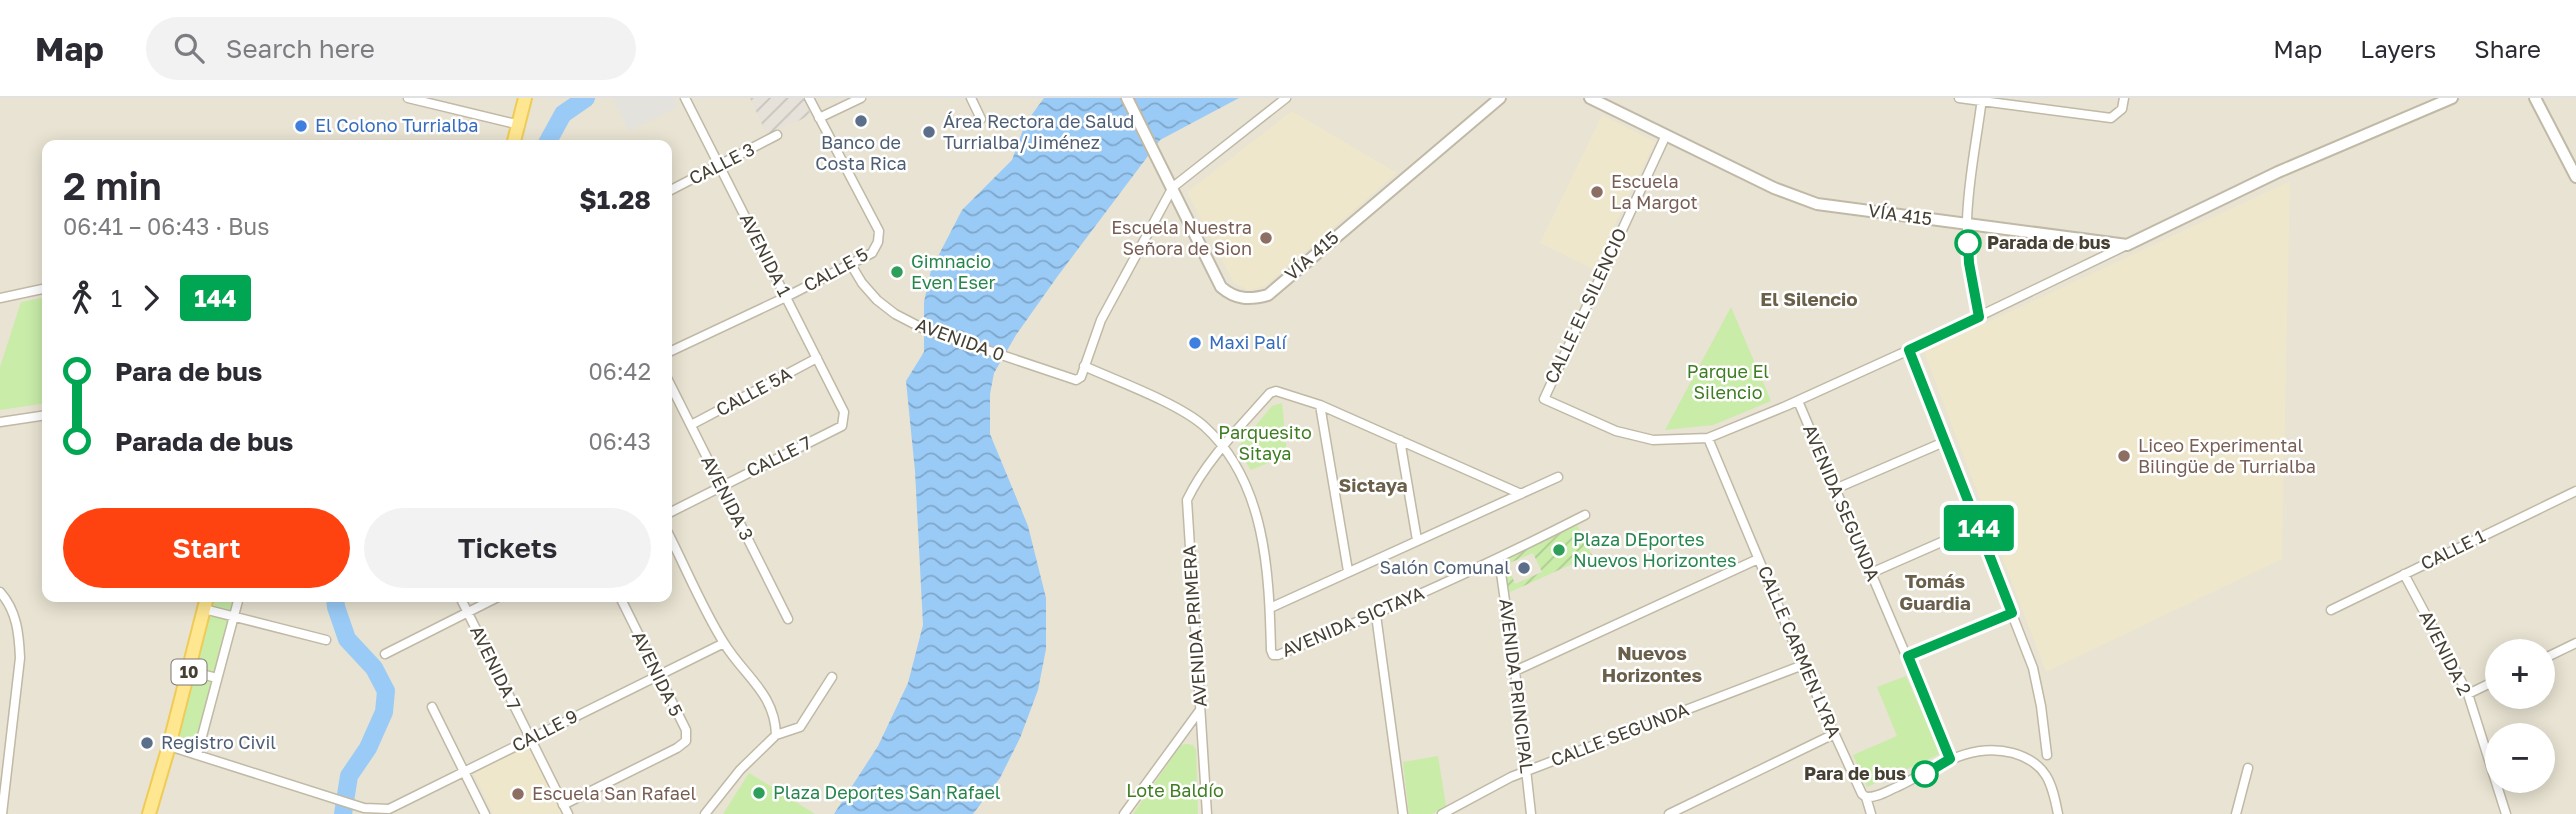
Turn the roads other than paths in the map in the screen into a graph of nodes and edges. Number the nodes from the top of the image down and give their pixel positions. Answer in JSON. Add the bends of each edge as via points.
{"nodes":[{"id":1,"x":408,"y":98,"type":"edge"},
{"id":2,"x":525,"y":98,"type":"edge"},
{"id":3,"x":685,"y":98,"type":"edge"},
{"id":4,"x":809,"y":98,"type":"edge"},
{"id":5,"x":862,"y":98,"type":"edge"},
{"id":6,"x":971,"y":98,"type":"edge"},
{"id":7,"x":1127,"y":98,"type":"edge"},
{"id":8,"x":1286,"y":98,"type":"edge"},
{"id":9,"x":1500,"y":98,"type":"edge"},
{"id":10,"x":1590,"y":98,"type":"edge"},
{"id":11,"x":1959,"y":98,"type":"edge"},
{"id":12,"x":2124,"y":98,"type":"edge"},
{"id":13,"x":2452,"y":98,"type":"edge"},
{"id":14,"x":2535,"y":98,"type":"edge"},
{"id":15,"x":1982,"y":100,"type":"edge"},
{"id":16,"x":819,"y":118,"type":"junction"},
{"id":17,"x":981,"y":119,"type":"dead end"},
{"id":18,"x":520,"y":125,"type":"junction"},
{"id":19,"x":777,"y":135,"type":"dead end"},
{"id":20,"x":1666,"y":135,"type":"junction"},
{"id":21,"x":515,"y":140,"type":"edge"},
{"id":22,"x":719,"y":166,"type":"junction"},
{"id":23,"x":2576,"y":177,"type":"edge"},
{"id":24,"x":1173,"y":187,"type":"junction"},
{"id":25,"x":672,"y":190,"type":"edge"},
{"id":26,"x":1966,"y":223,"type":"junction"},
{"id":27,"x":2127,"y":245,"type":"junction"},
{"id":28,"x":850,"y":263,"type":"junction"},
{"id":29,"x":42,"y":289,"type":"edge"},
{"id":30,"x":786,"y":297,"type":"junction"},
{"id":31,"x":0,"y":298,"type":"edge"},
{"id":32,"x":1979,"y":317,"type":"junction"},
{"id":33,"x":1909,"y":350,"type":"junction"},
{"id":34,"x":672,"y":351,"type":"edge"},
{"id":35,"x":817,"y":358,"type":"junction"},
{"id":36,"x":1084,"y":366,"type":"junction"},
{"id":37,"x":672,"y":387,"type":"edge"},
{"id":38,"x":1797,"y":401,"type":"junction"},
{"id":39,"x":1320,"y":405,"type":"junction"},
{"id":40,"x":844,"y":412,"type":"joint"},
{"id":41,"x":42,"y":416,"type":"edge"},
{"id":42,"x":0,"y":422,"type":"edge"},
{"id":43,"x":691,"y":425,"type":"junction"},
{"id":44,"x":1708,"y":438,"type":"junction"},
{"id":45,"x":1400,"y":440,"type":"junction"},
{"id":46,"x":1944,"y":442,"type":"junction"},
{"id":47,"x":1222,"y":448,"type":"junction"},
{"id":48,"x":1558,"y":477,"type":"dead end"},
{"id":49,"x":721,"y":485,"type":"junction"},
{"id":50,"x":1835,"y":489,"type":"junction"},
{"id":51,"x":2576,"y":491,"type":"edge"},
{"id":52,"x":1521,"y":494,"type":"junction"},
{"id":53,"x":672,"y":511,"type":"edge"},
{"id":54,"x":1585,"y":514,"type":"dead end"},
{"id":55,"x":1978,"y":526,"type":"junction"},
{"id":56,"x":1417,"y":540,"type":"junction"},
{"id":57,"x":672,"y":541,"type":"edge"},
{"id":58,"x":1499,"y":559,"type":"junction"},
{"id":59,"x":1758,"y":559,"type":"junction"},
{"id":60,"x":1348,"y":571,"type":"junction"},
{"id":61,"x":1871,"y":573,"type":"junction"},
{"id":62,"x":2403,"y":574,"type":"junction"},
{"id":63,"x":0,"y":592,"type":"edge"},
{"id":64,"x":238,"y":602,"type":"edge"},
{"id":65,"x":463,"y":602,"type":"edge"},
{"id":66,"x":488,"y":602,"type":"edge"},
{"id":67,"x":622,"y":602,"type":"edge"},
{"id":68,"x":206,"y":603,"type":"edge"},
{"id":69,"x":1270,"y":608,"type":"junction"},
{"id":70,"x":2331,"y":610,"type":"dead end"},
{"id":71,"x":468,"y":612,"type":"junction"},
{"id":72,"x":2012,"y":613,"type":"junction"},
{"id":73,"x":1376,"y":615,"type":"junction"},
{"id":74,"x":234,"y":617,"type":"junction"},
{"id":75,"x":788,"y":619,"type":"dead end"},
{"id":76,"x":326,"y":640,"type":"dead end"},
{"id":77,"x":724,"y":643,"type":"junction"},
{"id":78,"x":2576,"y":643,"type":"edge"},
{"id":79,"x":2555,"y":653,"type":"edge"},
{"id":80,"x":385,"y":654,"type":"dead end"},
{"id":81,"x":1908,"y":656,"type":"junction"},
{"id":82,"x":1803,"y":665,"type":"junction"},
{"id":83,"x":189,"y":671,"type":"junction"},
{"id":84,"x":1516,"y":671,"type":"junction"},
{"id":85,"x":657,"y":676,"type":"junction"},
{"id":86,"x":832,"y":677,"type":"dead end"},
{"id":87,"x":218,"y":678,"type":"junction"},
{"id":88,"x":2485,"y":686,"type":"edge"},
{"id":89,"x":2468,"y":694,"type":"junction"},
{"id":90,"x":432,"y":707,"type":"dead end"},
{"id":91,"x":1200,"y":710,"type":"junction"},
{"id":92,"x":1834,"y":734,"type":"junction"},
{"id":93,"x":776,"y":735,"type":"junction"},
{"id":94,"x":530,"y":738,"type":"junction"},
{"id":95,"x":169,"y":746,"type":"junction"},
{"id":96,"x":197,"y":755,"type":"junction"},
{"id":97,"x":2047,"y":755,"type":"dead end"},
{"id":98,"x":1950,"y":759,"type":"junction"},
{"id":99,"x":2248,"y":768,"type":"dead end"},
{"id":100,"x":1528,"y":771,"type":"junction"},
{"id":101,"x":465,"y":772,"type":"junction"},
{"id":102,"x":1866,"y":797,"type":"junction"},
{"id":103,"x":563,"y":805,"type":"junction"},
{"id":104,"x":2,"y":814,"type":"edge"},
{"id":105,"x":149,"y":814,"type":"edge"},
{"id":106,"x":485,"y":814,"type":"edge"},
{"id":107,"x":568,"y":814,"type":"edge"},
{"id":108,"x":705,"y":814,"type":"edge"},
{"id":109,"x":1124,"y":814,"type":"edge"},
{"id":110,"x":1207,"y":814,"type":"edge"},
{"id":111,"x":1404,"y":814,"type":"edge"},
{"id":112,"x":1442,"y":814,"type":"edge"},
{"id":113,"x":1531,"y":814,"type":"edge"},
{"id":114,"x":1670,"y":814,"type":"edge"},
{"id":115,"x":1871,"y":814,"type":"edge"},
{"id":116,"x":2058,"y":814,"type":"edge"},
{"id":117,"x":2236,"y":814,"type":"edge"},
{"id":118,"x":2506,"y":814,"type":"edge"}],
"edges":[{"from":1,"to":18,"type":"street"},
{"from":2,"to":18,"type":"main road"},
{"from":3,"to":22,"type":"street","name":"AVENIDA 1"},
{"from":4,"to":16,"type":"street"},
{"from":5,"to":16,"type":"street"},
{"from":6,"to":17,"type":"street"},
{"from":7,"to":24,"type":"street","name":"VÍA 415"},
{"from":8,"to":24,"type":"street"},
{"from":9,"to":24,"type":"street","name":"VÍA 415","via":[[1268,295],[1255,299],[1230,295],[1221,287]]},
{"from":10,"to":20,"type":"street","name":"VÍA 415"},
{"from":11,"to":15,"type":"street"},
{"from":12,"to":15,"type":"street","via":[[2122,109],[2111,118]]},
{"from":13,"to":27,"type":"street","via":[[2278,172]]},
{"from":14,"to":23,"type":"street"},
{"from":15,"to":26,"type":"street"},
{"from":16,"to":28,"type":"street","name":"CALLE 5","via":[[879,231],[872,253]]},
{"from":18,"to":21,"type":"main road"},
{"from":19,"to":22,"type":"street","name":"CALLE 3"},
{"from":20,"to":26,"type":"street","name":"VÍA 415","via":[[1774,188],[1818,204]]},
{"from":20,"to":44,"type":"street","name":"CALLE EL SILENCIO","via":[[1544,399],[1616,431],[1653,440]]},
{"from":22,"to":25,"type":"street","name":"CALLE 3"},
{"from":22,"to":30,"type":"street","name":"AVENIDA 1"},
{"from":24,"to":36,"type":"street","via":[[1101,320]]},
{"from":26,"to":27,"type":"street","name":"VÍA 415"},
{"from":26,"to":32,"type":"street"},
{"from":27,"to":32,"type":"street","name":"CALLE EL SILENCIO"},
{"from":28,"to":30,"type":"street","name":"CALLE 5"},
{"from":28,"to":36,"type":"street","name":"AVENIDA 0","via":[[886,307],[924,329],[1076,380]]},
{"from":29,"to":31,"type":"street"},
{"from":30,"to":34,"type":"street","name":"CALLE 5"},
{"from":30,"to":35,"type":"street","name":"AVENIDA 1"},
{"from":32,"to":33,"type":"street","name":"CALLE EL SILENCIO"},
{"from":33,"to":38,"type":"street","name":"CALLE EL SILENCIO"},
{"from":33,"to":46,"type":"street"},
{"from":35,"to":40,"type":"street","name":"AVENIDA 1"},
{"from":35,"to":43,"type":"street","name":"CALLE 5A"},
{"from":36,"to":47,"type":"street","name":"AVENIDA SICTAYA","via":[[1180,410],[1203,426]]},
{"from":37,"to":43,"type":"street","name":"AVENIDA 3"},
{"from":38,"to":44,"type":"street","name":"CALLE EL SILENCIO"},
{"from":38,"to":50,"type":"street","name":"AVENIDA SEGUNDA"},
{"from":39,"to":45,"type":"street"},
{"from":39,"to":47,"type":"street","via":[[1270,393]]},
{"from":39,"to":60,"type":"street"},
{"from":40,"to":49,"type":"street","name":"CALLE 7","via":[[842,426]]},
{"from":41,"to":42,"type":"street"},
{"from":43,"to":49,"type":"street","name":"AVENIDA 3"},
{"from":44,"to":59,"type":"street","name":"CALLE CARMEN LYRA"},
{"from":45,"to":52,"type":"street"},
{"from":45,"to":56,"type":"street"},
{"from":46,"to":50,"type":"street"},
{"from":46,"to":55,"type":"street"},
{"from":47,"to":69,"type":"street","name":"AVENIDA SICTAYA","via":[[1240,472],[1260,526]]},
{"from":47,"to":91,"type":"street","name":"AVENIDA PRIMERA","via":[[1187,500]]},
{"from":48,"to":52,"type":"street"},
{"from":49,"to":53,"type":"street","name":"CALLE 7"},
{"from":49,"to":75,"type":"street","name":"AVENIDA 3"},
{"from":50,"to":61,"type":"street","name":"AVENIDA SEGUNDA"},
{"from":51,"to":62,"type":"street","name":"CALLE 1"},
{"from":52,"to":56,"type":"street"},
{"from":54,"to":58,"type":"street","name":"AVENIDA SICTAYA"},
{"from":55,"to":61,"type":"street"},
{"from":55,"to":72,"type":"street"},
{"from":56,"to":60,"type":"street"},
{"from":57,"to":77,"type":"street"},
{"from":58,"to":73,"type":"street","name":"AVENIDA SICTAYA"},
{"from":58,"to":84,"type":"street","name":"AVENIDA PRINCIPAL"},
{"from":59,"to":82,"type":"street","name":"CALLE CARMEN LYRA"},
{"from":59,"to":84,"type":"street"},
{"from":60,"to":69,"type":"street"},
{"from":61,"to":81,"type":"street","name":"AVENIDA SEGUNDA"},
{"from":62,"to":70,"type":"street","name":"CALLE 1"},
{"from":62,"to":89,"type":"street","name":"AVENIDA 2"},
{"from":63,"to":104,"type":"street","via":[[10,603],[19,632],[20,658]]},
{"from":64,"to":74,"type":"street"},
{"from":65,"to":71,"type":"street","name":"AVENIDA 7"},
{"from":66,"to":71,"type":"street"},
{"from":67,"to":85,"type":"street","name":"AVENIDA 5"},
{"from":68,"to":74,"type":"street"},
{"from":68,"to":83,"type":"main road","number":"10"},
{"from":69,"to":73,"type":"street","name":"AVENIDA SICTAYA","via":[[1273,655]]},
{"from":71,"to":80,"type":"street"},
{"from":71,"to":94,"type":"street","name":"AVENIDA 7"},
{"from":72,"to":81,"type":"street"},
{"from":72,"to":97,"type":"street","via":[[2033,668]]},
{"from":73,"to":111,"type":"street"},
{"from":74,"to":76,"type":"street"},
{"from":74,"to":87,"type":"street"},
{"from":77,"to":85,"type":"street","name":"CALLE 9"},
{"from":77,"to":93,"type":"street","via":[[769,703]]},
{"from":78,"to":79,"type":"street"},
{"from":81,"to":98,"type":"street","name":"AVENIDA SEGUNDA"},
{"from":82,"to":92,"type":"street","name":"CALLE CARMEN LYRA"},
{"from":82,"to":100,"type":"street","name":"CALLE SEGUNDA"},
{"from":83,"to":87,"type":"street"},
{"from":83,"to":95,"type":"main road","number":"10"},
{"from":84,"to":100,"type":"street","name":"AVENIDA PRINCIPAL"},
{"from":85,"to":94,"type":"street","name":"CALLE 9"},
{"from":85,"to":103,"type":"street","name":"AVENIDA 5","via":[[686,730],[685,741]]},
{"from":86,"to":93,"type":"street","via":[[800,726]]},
{"from":87,"to":96,"type":"street"},
{"from":88,"to":89,"type":"street"},
{"from":89,"to":118,"type":"street","name":"AVENIDA 2"},
{"from":90,"to":101,"type":"street"},
{"from":91,"to":109,"type":"street"},
{"from":91,"to":110,"type":"street","name":"AVENIDA PRIMERA"},
{"from":92,"to":102,"type":"street","name":"CALLE CARMEN LYRA","via":[[1858,790]]},
{"from":92,"to":114,"type":"street"},
{"from":93,"to":108,"type":"street"},
{"from":94,"to":101,"type":"street","name":"CALLE 9"},
{"from":94,"to":103,"type":"street","name":"AVENIDA 7"},
{"from":95,"to":96,"type":"street"},
{"from":95,"to":105,"type":"main road","number":"10"},
{"from":96,"to":101,"type":"street","name":"CALLE 9","via":[[364,808],[388,809]]},
{"from":98,"to":102,"type":"street"},
{"from":98,"to":116,"type":"street","via":[[1988,749],[2025,757],[2053,786]]},
{"from":99,"to":117,"type":"street"},
{"from":100,"to":112,"type":"street","name":"CALLE SEGUNDA"},
{"from":100,"to":113,"type":"street","name":"AVENIDA PRINCIPAL"},
{"from":101,"to":106,"type":"street"},
{"from":102,"to":115,"type":"street"},
{"from":103,"to":107,"type":"street","name":"AVENIDA 7"}]}
